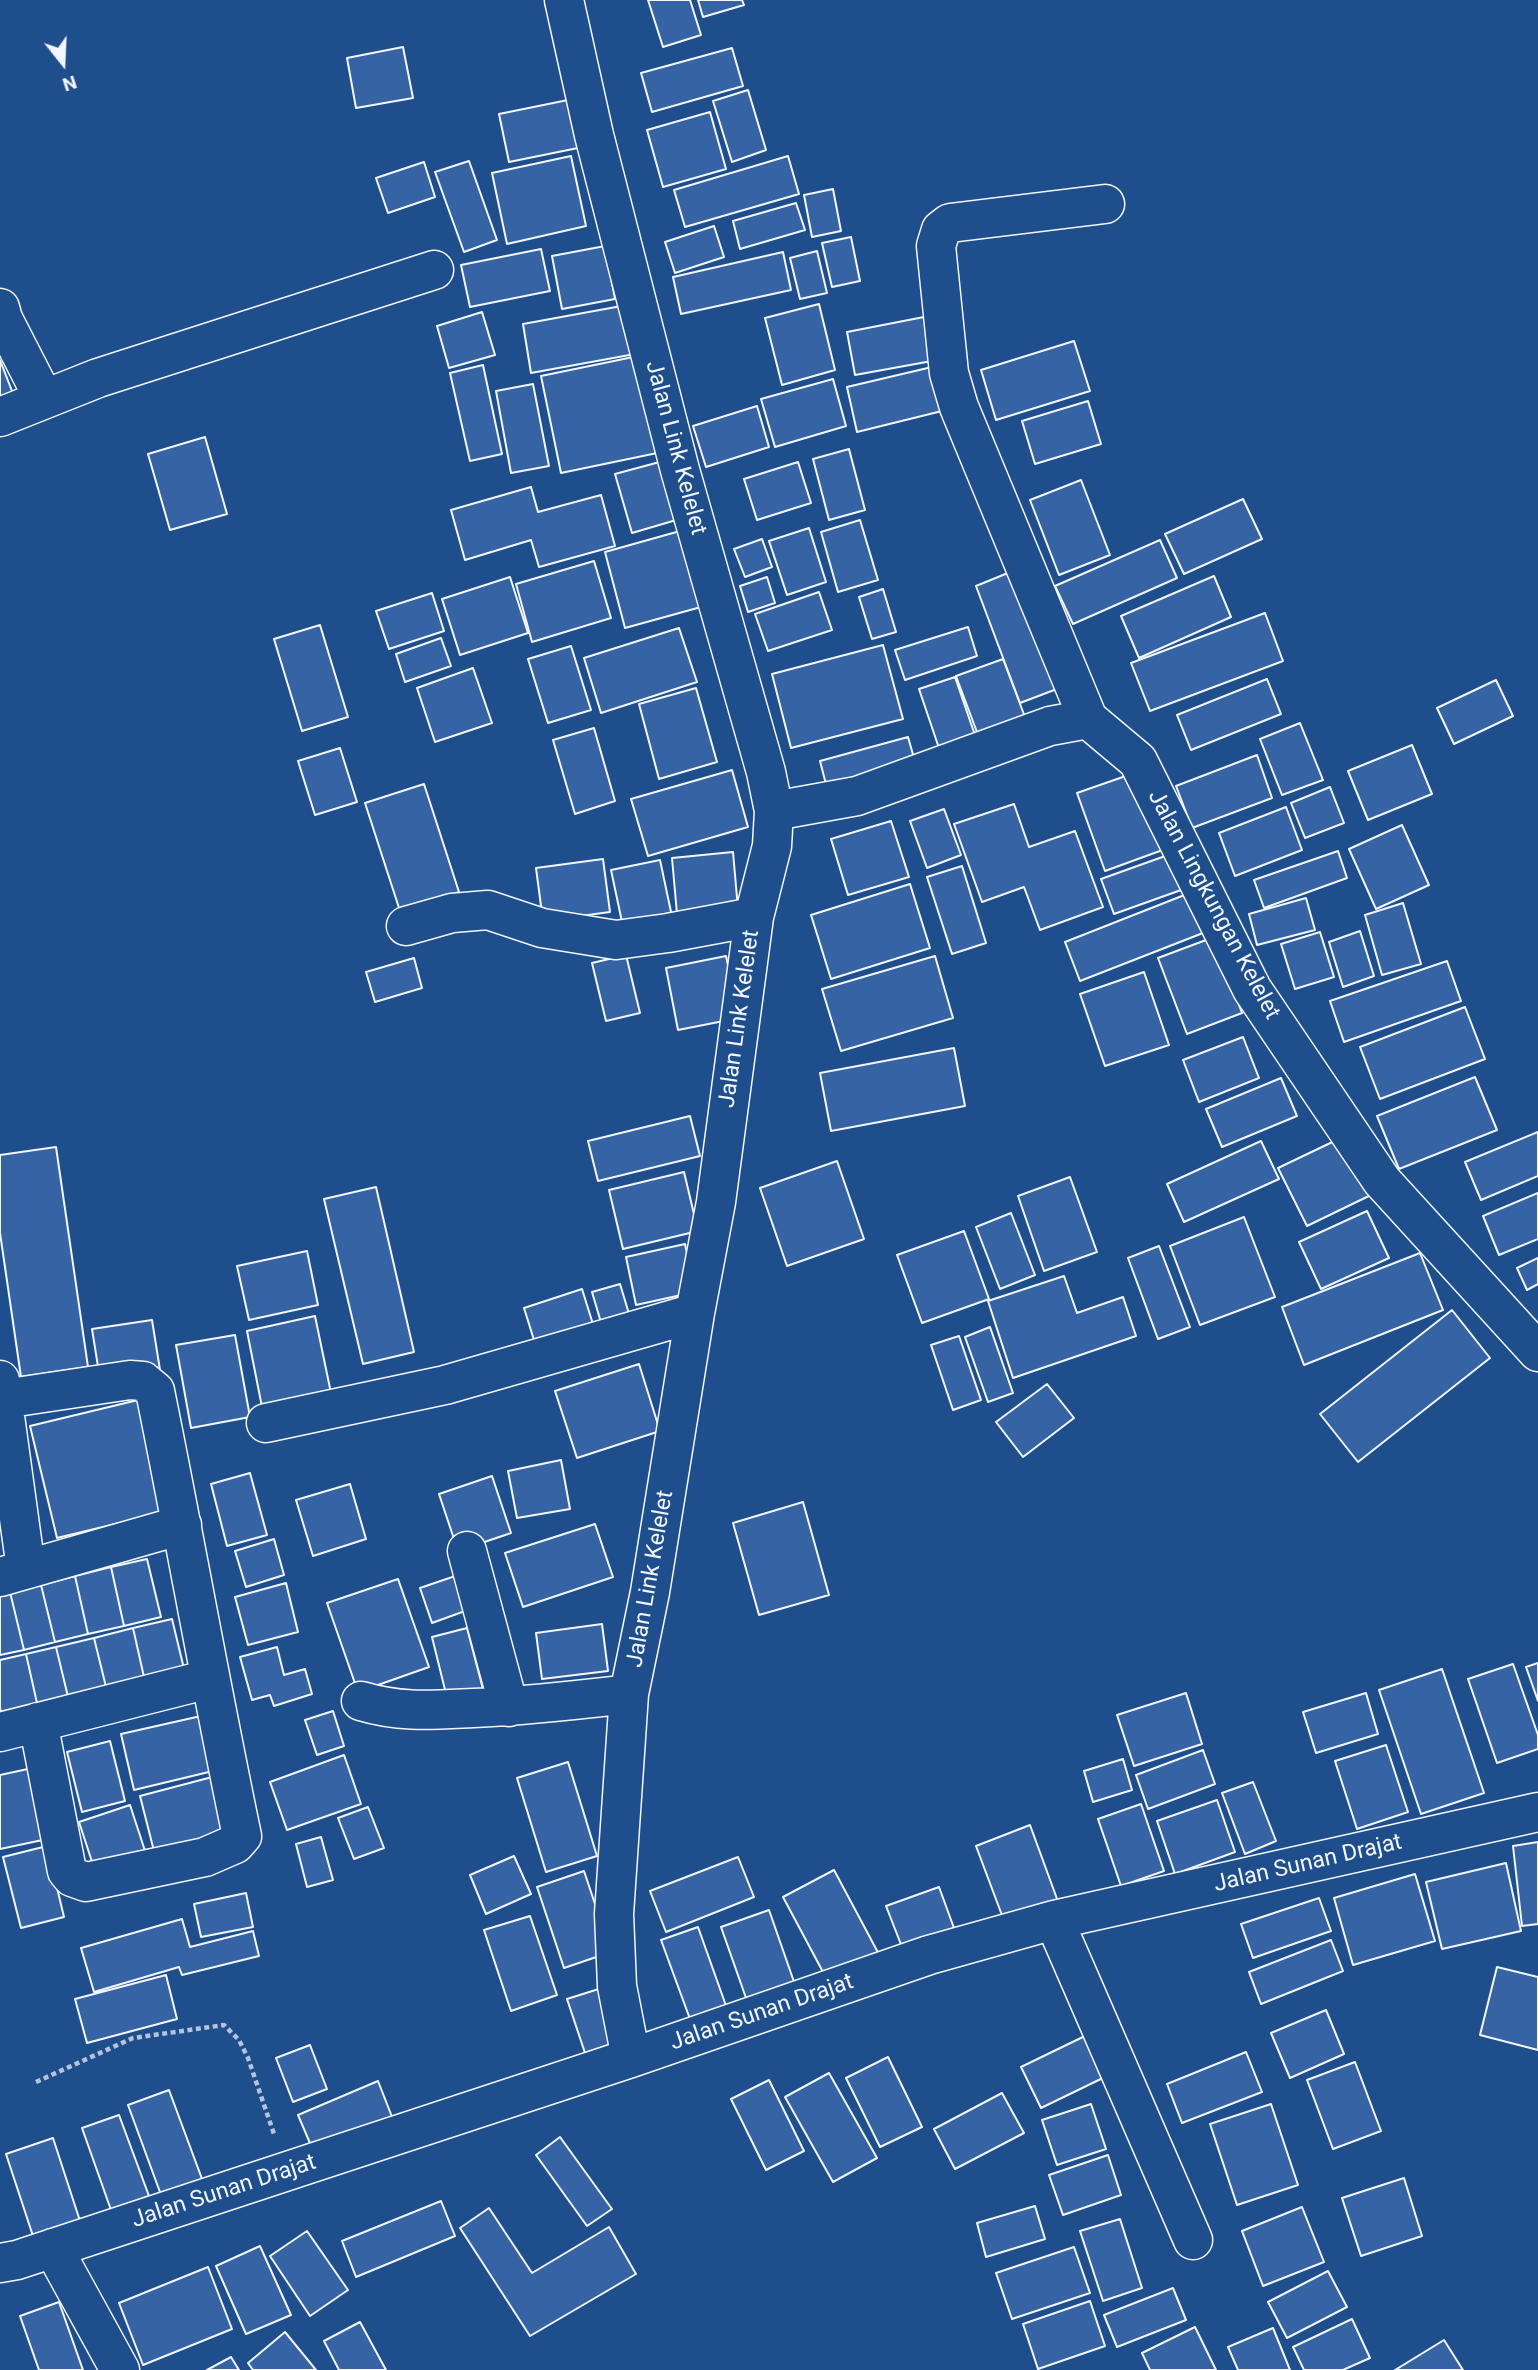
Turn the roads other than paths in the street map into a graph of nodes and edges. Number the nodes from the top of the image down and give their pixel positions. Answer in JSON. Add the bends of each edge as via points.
{"nodes":[{"id":1,"x":564,"y":0,"type":"edge"},
{"id":2,"x":1105,"y":204,"type":"dead end"},
{"id":3,"x":434,"y":270,"type":"dead end"},
{"id":4,"x":0,"y":308,"type":"edge"},
{"id":5,"x":44,"y":399,"type":"junction"},
{"id":6,"x":0,"y":417,"type":"edge"},
{"id":7,"x":1088,"y":719,"type":"junction"},
{"id":8,"x":774,"y":811,"type":"junction"},
{"id":9,"x":754,"y":917,"type":"junction"},
{"id":10,"x":406,"y":926,"type":"dead end"},
{"id":11,"x":695,"y":1313,"type":"junction"},
{"id":12,"x":1538,"y":1352,"type":"edge"},
{"id":13,"x":2,"y":1389,"type":"edge"},
{"id":14,"x":266,"y":1423,"type":"dead end"},
{"id":15,"x":182,"y":1525,"type":"junction"},
{"id":16,"x":467,"y":1551,"type":"dead end"},
{"id":17,"x":13,"y":1573,"type":"edge"},
{"id":18,"x":209,"y":1679,"type":"junction"},
{"id":19,"x":629,"y":1694,"type":"junction"},
{"id":20,"x":361,"y":1701,"type":"dead end"},
{"id":21,"x":509,"y":1707,"type":"junction"},
{"id":22,"x":38,"y":1722,"type":"junction"},
{"id":23,"x":0,"y":1732,"type":"edge"},
{"id":24,"x":1538,"y":1812,"type":"edge"},
{"id":25,"x":1054,"y":1920,"type":"junction"},
{"id":26,"x":631,"y":2058,"type":"junction"},
{"id":27,"x":1192,"y":2240,"type":"dead end"},
{"id":28,"x":53,"y":2248,"type":"junction"},
{"id":29,"x":0,"y":2263,"type":"edge"},
{"id":30,"x":120,"y":2370,"type":"edge"}],
"edges":[{"from":1,"to":8,"type":"street","name":"Jalan Link Kelelet","via":[[676,457]]},
{"from":2,"to":7,"type":"street","via":[[950,223],[940,230],[936,246],[949,373],[959,407]]},
{"from":3,"to":5,"type":"street"},
{"from":4,"to":5,"type":"street"},
{"from":5,"to":6,"type":"street"},
{"from":7,"to":8,"type":"street","via":[[1050,726],[856,796]]},
{"from":7,"to":12,"type":"street","name":"Jalan Lingkungan Kelelet","via":[[1138,761],[1252,989],[1382,1181]]},
{"from":8,"to":9,"type":"street","name":"Jalan Link Kelelet","via":[[772,846]]},
{"from":9,"to":10,"type":"street","via":[[616,940],[542,928],[488,910],[452,913]]},
{"from":9,"to":11,"type":"street","name":"Jalan Link Kelelet","via":[[716,1202]]},
{"from":11,"to":14,"type":"street","via":[[445,1385]]},
{"from":11,"to":19,"type":"street","name":"Jalan Link Kelelet"},
{"from":13,"to":15,"type":"street","via":[[143,1381],[155,1391]]},
{"from":13,"to":17,"type":"street"},
{"from":15,"to":17,"type":"street"},
{"from":15,"to":18,"type":"street"},
{"from":16,"to":21,"type":"street"},
{"from":18,"to":22,"type":"street"},
{"from":18,"to":22,"type":"street","via":[[242,1836],[235,1844],[205,1857],[86,1882],[72,1877],[67,1871]]},
{"from":19,"to":21,"type":"street"},
{"from":19,"to":26,"type":"street","name":"Jalan Link Kelelet","via":[[614,1914],[617,1986]]},
{"from":20,"to":21,"type":"street","via":[[387,1709],[422,1711]]},
{"from":22,"to":23,"type":"street"},
{"from":24,"to":25,"type":"street","name":"Jalan Sunan Drajat"},
{"from":25,"to":26,"type":"street","name":"Jalan Sunan Drajat","via":[[929,1955]]},
{"from":25,"to":27,"type":"street"},
{"from":26,"to":28,"type":"street","name":"Jalan Sunan Drajat"},
{"from":28,"to":29,"type":"street","name":"Jalan Sunan Drajat"},
{"from":28,"to":30,"type":"street"}]}
